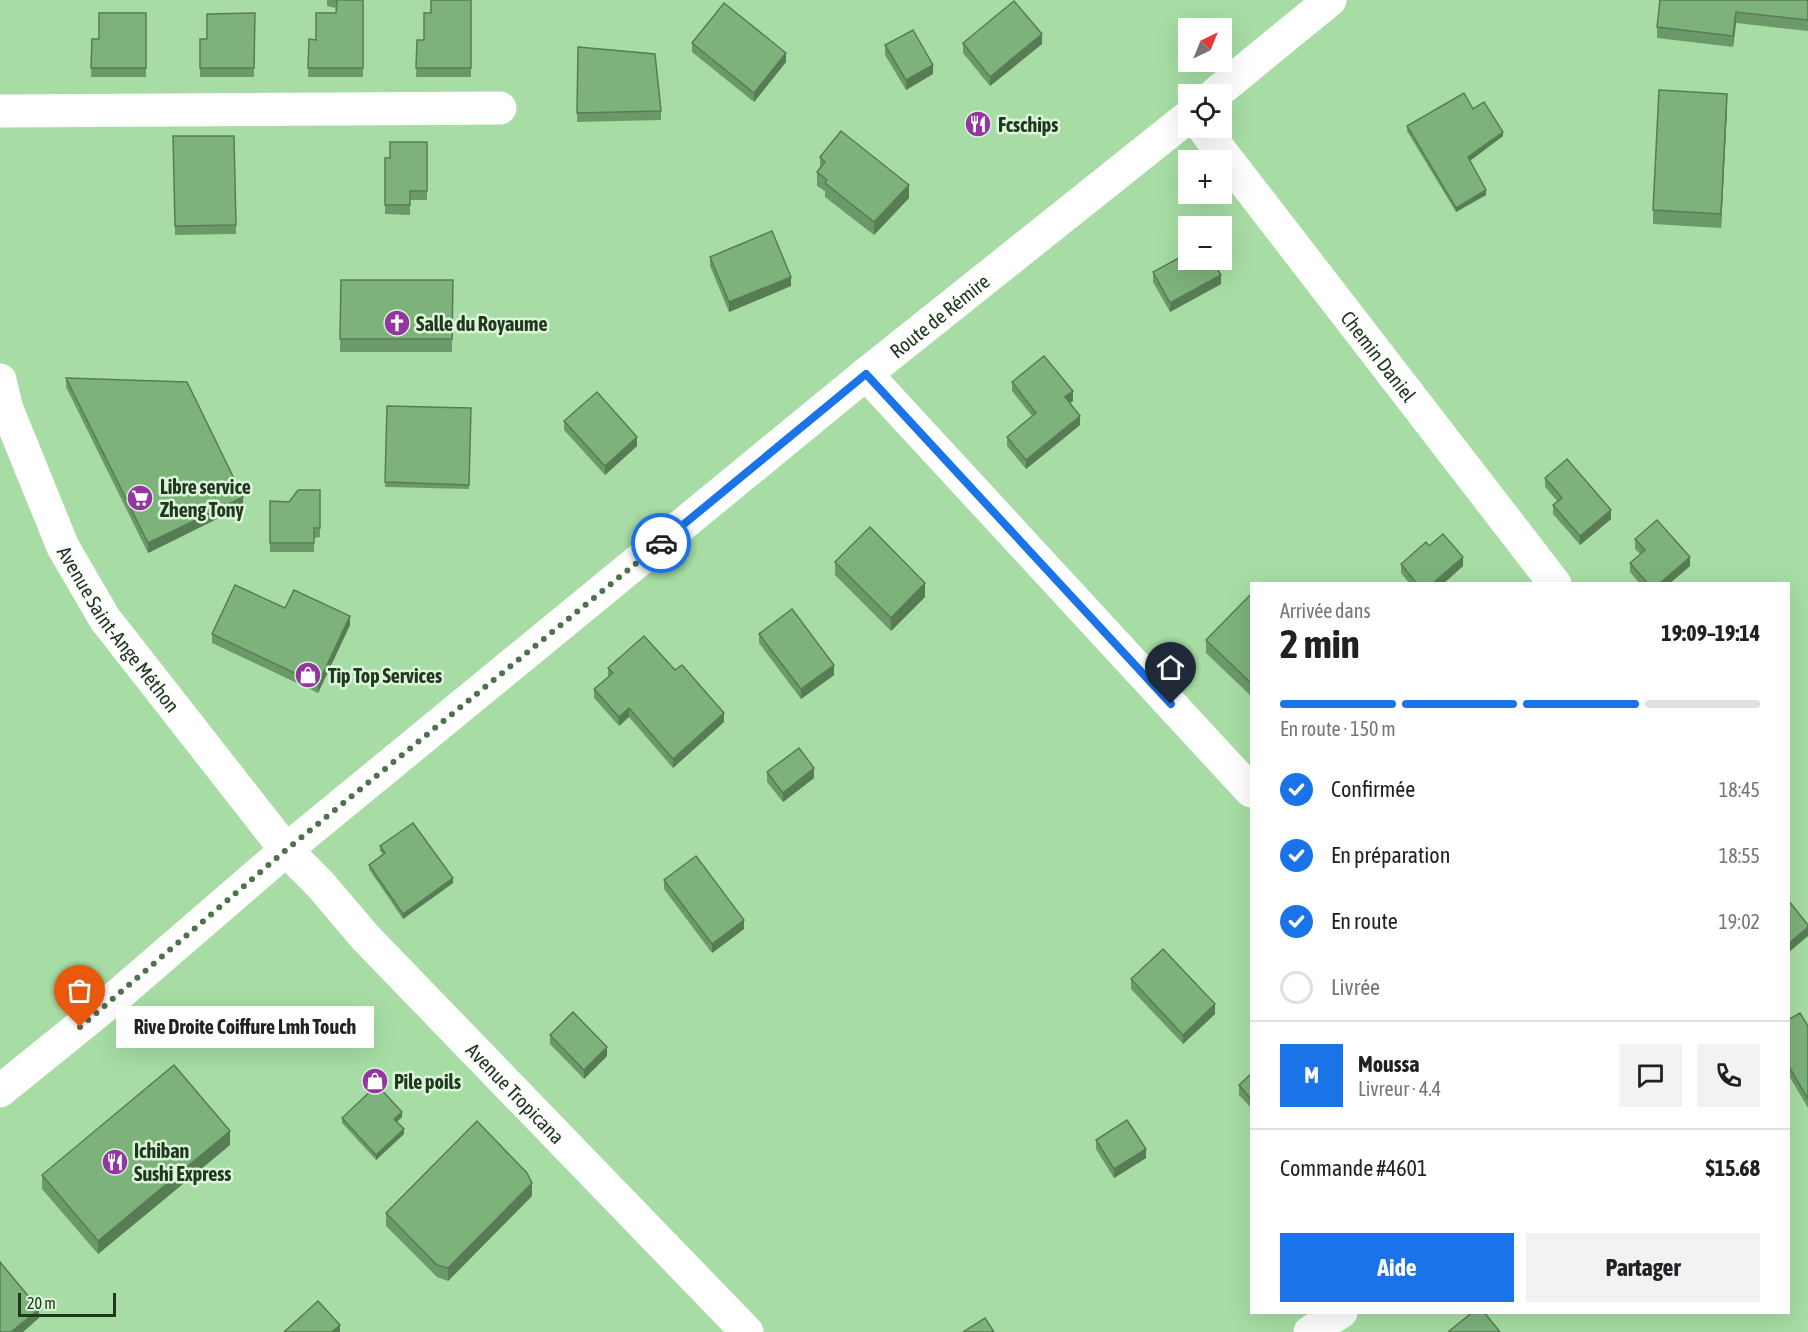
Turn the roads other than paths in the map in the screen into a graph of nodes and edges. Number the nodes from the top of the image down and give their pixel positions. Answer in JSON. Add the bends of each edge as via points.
{"nodes":[{"id":1,"x":1330,"y":0,"type":"edge"},
{"id":2,"x":1227,"y":84,"type":"edge"},
{"id":3,"x":500,"y":108,"type":"dead end"},
{"id":4,"x":0,"y":111,"type":"edge"},
{"id":5,"x":1178,"y":125,"type":"edge"},
{"id":6,"x":1211,"y":138,"type":"edge"},
{"id":7,"x":866,"y":374,"type":"junction"},
{"id":8,"x":0,"y":380,"type":"edge"},
{"id":9,"x":1553,"y":582,"type":"edge"},
{"id":10,"x":1250,"y":790,"type":"edge"},
{"id":11,"x":286,"y":850,"type":"junction"},
{"id":12,"x":0,"y":1091,"type":"edge"},
{"id":13,"x":1338,"y":1314,"type":"edge"},
{"id":14,"x":747,"y":1332,"type":"edge"},
{"id":15,"x":1310,"y":1332,"type":"edge"}],
"edges":[{"from":1,"to":2,"type":"street"},
{"from":3,"to":4,"type":"street"},
{"from":5,"to":7,"type":"street","name":"Route de Rémire"},
{"from":6,"to":9,"type":"street","name":"Chemin Daniel"},
{"from":7,"to":10,"type":"street"},
{"from":7,"to":11,"type":"street","name":"Route de Rémire"},
{"from":8,"to":11,"type":"street","name":"Avenue Saint-Ange Méthon","via":[[7,409],[63,547],[105,619]]},
{"from":11,"to":12,"type":"street","name":"Route de Rémire"},
{"from":11,"to":14,"type":"street","name":"Avenue Tropicana","via":[[365,937]]},
{"from":13,"to":15,"type":"street"}]}
